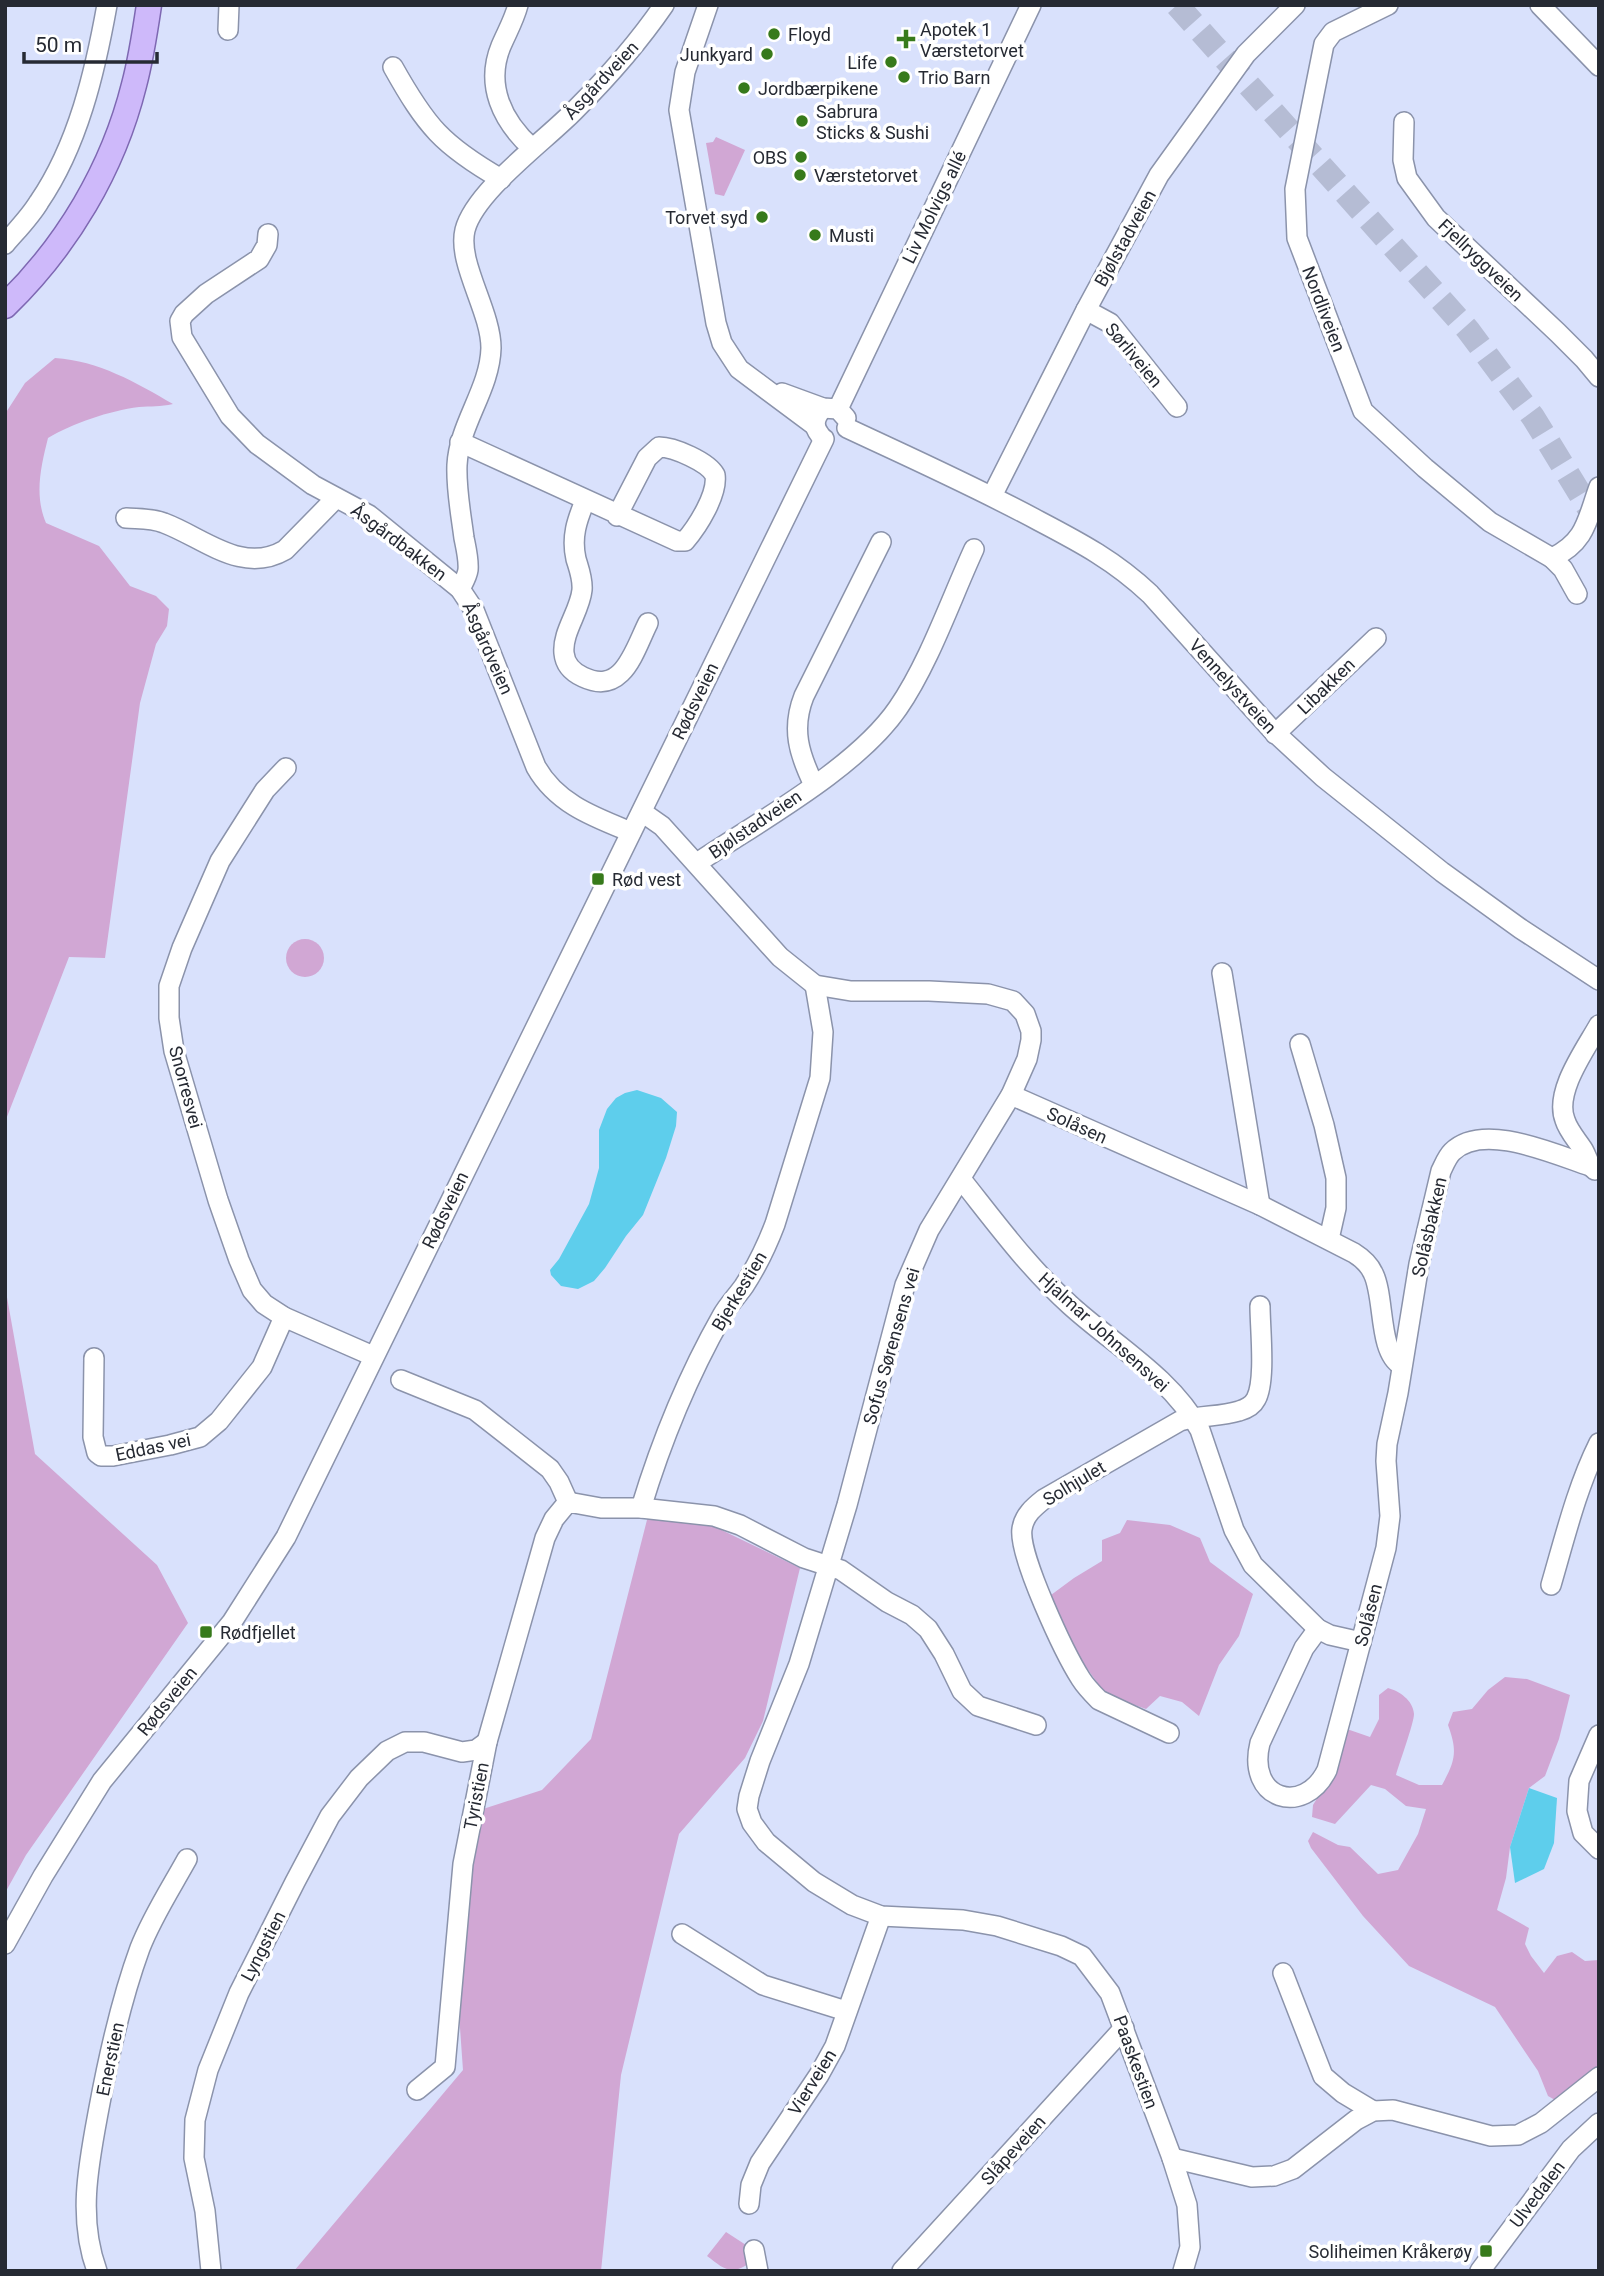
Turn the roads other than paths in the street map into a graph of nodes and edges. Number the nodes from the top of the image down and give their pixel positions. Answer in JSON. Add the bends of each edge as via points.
{"nodes":[{"id":1,"x":107,"y":5,"type":"edge"},
{"id":2,"x":149,"y":5,"type":"edge"},
{"id":3,"x":229,"y":5,"type":"edge"},
{"id":4,"x":518,"y":5,"type":"edge"},
{"id":5,"x":664,"y":5,"type":"edge"},
{"id":6,"x":708,"y":5,"type":"edge"},
{"id":7,"x":1031,"y":5,"type":"edge"},
{"id":8,"x":1295,"y":5,"type":"edge"},
{"id":9,"x":1388,"y":5,"type":"edge"},
{"id":10,"x":1540,"y":5,"type":"edge"},
{"id":11,"x":228,"y":30,"type":"dead end"},
{"id":12,"x":1599,"y":66,"type":"edge"},
{"id":13,"x":393,"y":67,"type":"dead end"},
{"id":14,"x":1404,"y":122,"type":"dead end"},
{"id":15,"x":532,"y":148,"type":"junction"},
{"id":16,"x":501,"y":179,"type":"junction"},
{"id":17,"x":268,"y":234,"type":"dead end"},
{"id":18,"x":5,"y":244,"type":"edge"},
{"id":19,"x":5,"y":306,"type":"edge"},
{"id":20,"x":1086,"y":310,"type":"junction"},
{"id":21,"x":1599,"y":377,"type":"edge"},
{"id":22,"x":1177,"y":407,"type":"dead end"},
{"id":23,"x":825,"y":420,"type":"junction"},
{"id":24,"x":460,"y":442,"type":"junction"},
{"id":25,"x":1599,"y":487,"type":"edge"},
{"id":26,"x":992,"y":496,"type":"junction"},
{"id":27,"x":336,"y":498,"type":"junction"},
{"id":28,"x":585,"y":501,"type":"junction"},
{"id":29,"x":617,"y":516,"type":"junction"},
{"id":30,"x":126,"y":518,"type":"dead end"},
{"id":31,"x":881,"y":542,"type":"dead end"},
{"id":32,"x":974,"y":549,"type":"dead end"},
{"id":33,"x":1552,"y":558,"type":"junction"},
{"id":34,"x":460,"y":589,"type":"junction"},
{"id":35,"x":1577,"y":594,"type":"dead end"},
{"id":36,"x":648,"y":623,"type":"dead end"},
{"id":37,"x":1376,"y":638,"type":"dead end"},
{"id":38,"x":1275,"y":734,"type":"junction"},
{"id":39,"x":286,"y":768,"type":"dead end"},
{"id":40,"x":814,"y":785,"type":"junction"},
{"id":41,"x":642,"y":812,"type":"junction"},
{"id":42,"x":631,"y":832,"type":"junction"},
{"id":43,"x":696,"y":863,"type":"junction"},
{"id":44,"x":1222,"y":973,"type":"dead end"},
{"id":45,"x":1599,"y":980,"type":"edge"},
{"id":46,"x":815,"y":985,"type":"junction"},
{"id":47,"x":1599,"y":1025,"type":"edge"},
{"id":48,"x":1300,"y":1044,"type":"dead end"},
{"id":49,"x":1011,"y":1095,"type":"junction"},
{"id":50,"x":1595,"y":1170,"type":"edge"},
{"id":51,"x":961,"y":1180,"type":"junction"},
{"id":52,"x":1260,"y":1205,"type":"junction"},
{"id":53,"x":1329,"y":1239,"type":"junction"},
{"id":54,"x":1260,"y":1306,"type":"dead end"},
{"id":55,"x":285,"y":1317,"type":"junction"},
{"id":56,"x":373,"y":1356,"type":"junction"},
{"id":57,"x":94,"y":1358,"type":"dead end"},
{"id":58,"x":1401,"y":1365,"type":"junction"},
{"id":59,"x":401,"y":1380,"type":"dead end"},
{"id":60,"x":1193,"y":1417,"type":"junction"},
{"id":61,"x":1599,"y":1443,"type":"edge"},
{"id":62,"x":568,"y":1502,"type":"junction"},
{"id":63,"x":641,"y":1508,"type":"junction"},
{"id":64,"x":828,"y":1566,"type":"junction"},
{"id":65,"x":1550,"y":1585,"type":"dead end"},
{"id":66,"x":1318,"y":1629,"type":"junction"},
{"id":67,"x":1361,"y":1642,"type":"junction"},
{"id":68,"x":1036,"y":1725,"type":"dead end"},
{"id":69,"x":1169,"y":1733,"type":"dead end"},
{"id":70,"x":1599,"y":1735,"type":"edge"},
{"id":71,"x":487,"y":1742,"type":"junction"},
{"id":72,"x":1599,"y":1849,"type":"edge"},
{"id":73,"x":187,"y":1859,"type":"dead end"},
{"id":74,"x":881,"y":1916,"type":"junction"},
{"id":75,"x":682,"y":1934,"type":"dead end"},
{"id":76,"x":5,"y":1944,"type":"edge"},
{"id":77,"x":1283,"y":1973,"type":"dead end"},
{"id":78,"x":846,"y":2011,"type":"junction"},
{"id":79,"x":1124,"y":2028,"type":"junction"},
{"id":80,"x":1599,"y":2077,"type":"edge"},
{"id":81,"x":417,"y":2090,"type":"dead end"},
{"id":82,"x":1373,"y":2111,"type":"junction"},
{"id":83,"x":1599,"y":2123,"type":"edge"},
{"id":84,"x":1172,"y":2158,"type":"junction"},
{"id":85,"x":749,"y":2204,"type":"dead end"},
{"id":86,"x":754,"y":2250,"type":"dead end"},
{"id":87,"x":97,"y":2271,"type":"edge"},
{"id":88,"x":211,"y":2271,"type":"edge"},
{"id":89,"x":758,"y":2271,"type":"edge"},
{"id":90,"x":902,"y":2271,"type":"edge"},
{"id":91,"x":1183,"y":2271,"type":"edge"},
{"id":92,"x":1480,"y":2271,"type":"edge"}],
"edges":[{"from":1,"to":18,"type":"street","via":[[81,114],[59,167],[39,202]]},
{"from":2,"to":19,"type":"main road","via":[[134,86],[107,162],[73,226],[34,278]]},
{"from":3,"to":11,"type":"street"},
{"from":4,"to":15,"type":"street","via":[[495,65],[496,89],[503,114]]},
{"from":5,"to":15,"type":"street","name":"Åsgårdveien","via":[[603,81]]},
{"from":6,"to":23,"type":"street","via":[[681,88],[681,125],[722,343],[739,369],[768,389],[792,395]]},
{"from":7,"to":23,"type":"street","name":"Liv Molvigs allé"},
{"from":8,"to":20,"type":"street","name":"Bjølstadveien","via":[[1246,54],[1159,175]]},
{"from":9,"to":33,"type":"street","name":"Nordliveien","via":[[1334,32],[1324,44],[1294,189],[1297,238],[1363,411],[1490,522]]},
{"from":10,"to":12,"type":"street"},
{"from":13,"to":16,"type":"street","via":[[416,108],[440,137]]},
{"from":14,"to":21,"type":"street","name":"Fjellryggveien","via":[[1407,178],[1436,218]]},
{"from":15,"to":16,"type":"street","name":"Åsgårdveien"},
{"from":16,"to":24,"type":"street","name":"Åsgårdveien","via":[[465,232],[465,256],[486,316],[491,348]]},
{"from":17,"to":27,"type":"street","name":"Åsgårdbakken","via":[[259,259],[190,307],[179,329],[243,432]]},
{"from":20,"to":22,"type":"street","name":"Sørliveien","via":[[1110,323]]},
{"from":20,"to":26,"type":"street","name":"Bjølstadveien"},
{"from":23,"to":26,"type":"street","name":"Vennelystveien","via":[[832,440],[847,428]]},
{"from":23,"to":41,"type":"street","name":"Rødsveien"},
{"from":24,"to":28,"type":"street"},
{"from":24,"to":34,"type":"street","name":"Åsgårdveien","via":[[457,482],[468,570]]},
{"from":25,"to":33,"type":"street","via":[[1581,535],[1569,550]]},
{"from":26,"to":38,"type":"street","name":"Vennelystveien","via":[[1104,556],[1131,576]]},
{"from":27,"to":30,"type":"street","name":"Åsgårdbakken","via":[[285,550],[258,560],[224,551],[162,522]]},
{"from":27,"to":34,"type":"street","name":"Åsgårdbakken","via":[[369,515]]},
{"from":28,"to":29,"type":"street"},
{"from":28,"to":36,"type":"street","via":[[573,541],[582,593],[565,642],[566,662],[585,678],[612,680],[627,665]]},
{"from":29,"to":29,"type":"street","via":[[647,458],[659,447],[672,448],[715,475],[713,491],[685,541]]},
{"from":31,"to":40,"type":"street","name":"Bjølstadveien","via":[[797,712],[802,759]]},
{"from":32,"to":40,"type":"street","name":"Bjølstadveien","via":[[898,709],[847,760]]},
{"from":33,"to":35,"type":"street","name":"Nordliveien"},
{"from":34,"to":42,"type":"street","name":"Åsgårdveien","via":[[474,610],[543,779],[566,802]]},
{"from":37,"to":38,"type":"street","name":"Libakken"},
{"from":38,"to":45,"type":"street","name":"Vennelystveien","via":[[1443,872]]},
{"from":39,"to":55,"type":"street","name":"Snorresvei","via":[[265,790],[220,861],[169,986],[174,1051],[239,1260],[258,1298]]},
{"from":40,"to":43,"type":"street","name":"Bjølstadveien"},
{"from":41,"to":42,"type":"street","name":"Rødsveien"},
{"from":41,"to":43,"type":"street","name":"Sofus Sørensens vei","via":[[662,826]]},
{"from":42,"to":56,"type":"street","name":"Rødsveien"},
{"from":43,"to":46,"type":"street","name":"Sofus Sørensens vei","via":[[780,957]]},
{"from":44,"to":52,"type":"street"},
{"from":46,"to":49,"type":"street","name":"Sofus Sørensens vei","via":[[851,991],[988,994],[1013,1001],[1025,1014],[1031,1040]]},
{"from":46,"to":63,"type":"street","name":"Bjerkestien","via":[[823,1032],[820,1078],[775,1224],[687,1386]]},
{"from":47,"to":50,"type":"street","via":[[1564,1090],[1562,1105],[1564,1119]]},
{"from":48,"to":53,"type":"street","via":[[1336,1178]]},
{"from":49,"to":51,"type":"street","name":"Sofus Sørensens vei"},
{"from":49,"to":52,"type":"street","name":"Solåsen"},
{"from":50,"to":58,"type":"street","name":"Solåsbakken","via":[[1508,1139],[1486,1139],[1453,1151],[1438,1181]]},
{"from":51,"to":60,"type":"street","name":"Hjalmar Johnsensvei","via":[[1045,1282],[1139,1361]]},
{"from":51,"to":64,"type":"street","name":"Sofus Sørensens vei","via":[[929,1230],[905,1284]]},
{"from":52,"to":53,"type":"street","name":"Solåsen"},
{"from":53,"to":58,"type":"street","name":"Solåsen","via":[[1363,1259],[1373,1273],[1390,1353]]},
{"from":54,"to":60,"type":"street","name":"Solhjulet","via":[[1261,1377],[1256,1398],[1244,1410]]},
{"from":55,"to":56,"type":"street","name":"Snorresvei"},
{"from":55,"to":57,"type":"street","name":"Eddas vei","via":[[262,1367],[219,1421],[200,1437],[170,1445],[113,1456],[97,1453]]},
{"from":56,"to":76,"type":"street","name":"Rødsveien","via":[[279,1548],[232,1622],[102,1781]]},
{"from":58,"to":67,"type":"street","name":"Solåsen","via":[[1387,1444],[1389,1533]]},
{"from":59,"to":62,"type":"street","via":[[475,1410],[550,1469]]},
{"from":60,"to":66,"type":"street","name":"Hjalmar Johnsensvei","via":[[1234,1530],[1253,1565]]},
{"from":60,"to":69,"type":"street","name":"Solhjulet","via":[[1044,1499],[1027,1516],[1021,1531],[1027,1560],[1057,1634],[1081,1679],[1112,1707]]},
{"from":61,"to":65,"type":"street"},
{"from":62,"to":63,"type":"street"},
{"from":62,"to":71,"type":"street","name":"Tyristien","via":[[545,1538]]},
{"from":63,"to":64,"type":"street","via":[[714,1516]]},
{"from":64,"to":68,"type":"street","via":[[920,1621],[944,1654],[962,1691],[978,1706]]},
{"from":64,"to":74,"type":"street","name":"Sofus Sørensens vei","via":[[747,1809],[751,1823],[766,1842],[814,1882]]},
{"from":66,"to":67,"type":"street","name":"Hjalmar Johnsensvei"},
{"from":66,"to":67,"type":"street","name":"Solåsen","via":[[1304,1648],[1260,1743],[1256,1763],[1262,1782],[1282,1795],[1306,1794],[1322,1780]]},
{"from":70,"to":72,"type":"street","via":[[1579,1781],[1577,1811],[1583,1833]]},
{"from":71,"to":81,"type":"street","name":"Tyristien","via":[[463,1864],[445,2067]]},
{"from":71,"to":88,"type":"street","name":"Lyngstien","via":[[462,1752],[424,1742],[405,1742],[387,1751],[330,1816],[295,1882],[239,1993],[208,2070],[195,2120],[194,2158]]},
{"from":73,"to":87,"type":"street","name":"Enerstien","via":[[141,1946],[109,2056],[87,2174],[86,2212]]},
{"from":74,"to":78,"type":"street","name":"Vierveien"},
{"from":74,"to":79,"type":"street","name":"Paaskestien","via":[[963,1920],[1061,1946],[1082,1956],[1110,1993]]},
{"from":75,"to":78,"type":"street","via":[[763,1985]]},
{"from":77,"to":82,"type":"street","via":[[1323,2076]]},
{"from":78,"to":85,"type":"street","name":"Vierveien","via":[[819,2075],[760,2163]]},
{"from":79,"to":84,"type":"street","name":"Paaskestien"},
{"from":79,"to":90,"type":"street","name":"Slåpeveien"},
{"from":80,"to":82,"type":"street","via":[[1541,2123],[1518,2135],[1491,2136],[1393,2110]]},
{"from":82,"to":84,"type":"street","via":[[1293,2169],[1274,2176],[1252,2177]]},
{"from":83,"to":92,"type":"street","name":"Ulvedalen","via":[[1571,2149]]},
{"from":84,"to":91,"type":"street","name":"Paaskestien","via":[[1187,2205],[1190,2247]]},
{"from":86,"to":89,"type":"street"}]}
